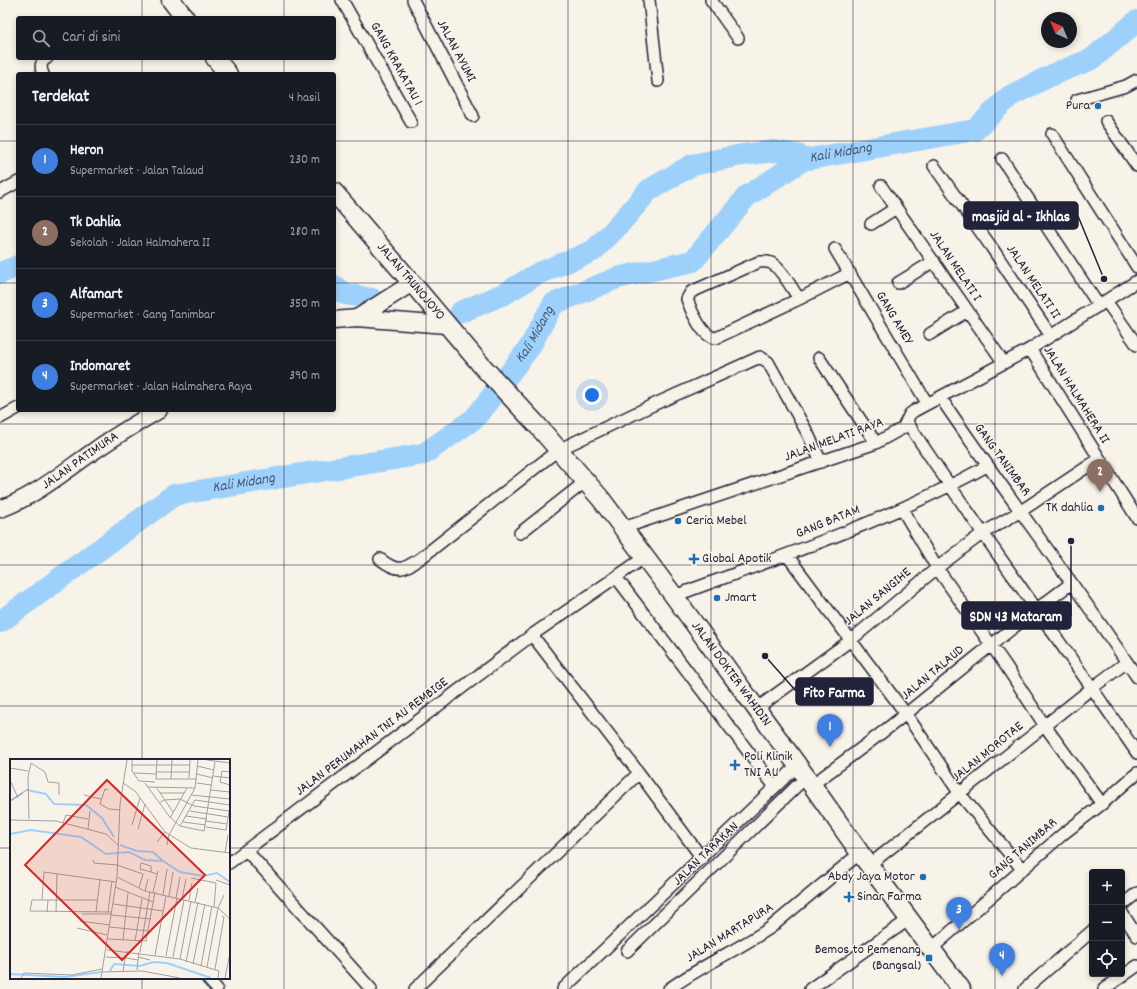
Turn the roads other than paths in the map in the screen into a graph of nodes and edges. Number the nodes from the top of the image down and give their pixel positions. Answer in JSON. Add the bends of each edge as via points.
{"nodes":[{"id":1,"x":171,"y":0,"type":"edge"},
{"id":2,"x":342,"y":0,"type":"edge"},
{"id":3,"x":412,"y":0,"type":"edge"},
{"id":4,"x":649,"y":0,"type":"edge"},
{"id":5,"x":711,"y":0,"type":"edge"},
{"id":6,"x":183,"y":16,"type":"edge"},
{"id":7,"x":738,"y":38,"type":"dead end"},
{"id":8,"x":43,"y":60,"type":"edge"},
{"id":9,"x":217,"y":60,"type":"edge"},
{"id":10,"x":42,"y":72,"type":"edge"},
{"id":11,"x":226,"y":72,"type":"edge"},
{"id":12,"x":1137,"y":80,"type":"edge"},
{"id":13,"x":658,"y":81,"type":"dead end"},
{"id":14,"x":1077,"y":100,"type":"dead end"},
{"id":15,"x":473,"y":116,"type":"dead end"},
{"id":16,"x":1106,"y":121,"type":"dead end"},
{"id":17,"x":411,"y":122,"type":"dead end"},
{"id":18,"x":1052,"y":134,"type":"dead end"},
{"id":19,"x":1002,"y":159,"type":"dead end"},
{"id":20,"x":934,"y":166,"type":"dead end"},
{"id":21,"x":1137,"y":166,"type":"edge"},
{"id":22,"x":16,"y":183,"type":"edge"},
{"id":23,"x":881,"y":186,"type":"dead end"},
{"id":24,"x":0,"y":192,"type":"edge"},
{"id":25,"x":336,"y":194,"type":"edge"},
{"id":26,"x":896,"y":208,"type":"junction"},
{"id":27,"x":871,"y":224,"type":"dead end"},
{"id":28,"x":835,"y":249,"type":"dead end"},
{"id":29,"x":934,"y":261,"type":"junction"},
{"id":30,"x":1137,"y":267,"type":"edge"},
{"id":31,"x":850,"y":272,"type":"junction"},
{"id":32,"x":1137,"y":281,"type":"edge"},
{"id":33,"x":898,"y":282,"type":"dead end"},
{"id":34,"x":412,"y":283,"type":"junction"},
{"id":35,"x":799,"y":299,"type":"junction"},
{"id":36,"x":1102,"y":303,"type":"junction"},
{"id":37,"x":967,"y":311,"type":"junction"},
{"id":38,"x":357,"y":318,"type":"junction"},
{"id":39,"x":336,"y":320,"type":"edge"},
{"id":40,"x":446,"y":324,"type":"junction"},
{"id":41,"x":930,"y":334,"type":"dead end"},
{"id":42,"x":1051,"y":336,"type":"junction"},
{"id":43,"x":1137,"y":345,"type":"edge"},
{"id":44,"x":1030,"y":349,"type":"junction"},
{"id":45,"x":819,"y":358,"type":"dead end"},
{"id":46,"x":1004,"y":363,"type":"junction"},
{"id":47,"x":487,"y":371,"type":"joint"},
{"id":48,"x":940,"y":397,"type":"junction"},
{"id":49,"x":928,"y":403,"type":"junction"},
{"id":50,"x":16,"y":409,"type":"edge"},
{"id":51,"x":156,"y":412,"type":"edge"},
{"id":52,"x":0,"y":418,"type":"edge"},
{"id":53,"x":906,"y":422,"type":"junction"},
{"id":54,"x":876,"y":443,"type":"junction"},
{"id":55,"x":558,"y":450,"type":"junction"},
{"id":56,"x":1099,"y":459,"type":"junction"},
{"id":57,"x":821,"y":462,"type":"junction"},
{"id":58,"x":987,"y":466,"type":"junction"},
{"id":59,"x":586,"y":480,"type":"junction"},
{"id":60,"x":950,"y":487,"type":"junction"},
{"id":61,"x":0,"y":509,"type":"edge"},
{"id":62,"x":902,"y":509,"type":"junction"},
{"id":63,"x":1021,"y":511,"type":"junction"},
{"id":64,"x":1137,"y":518,"type":"edge"},
{"id":65,"x":623,"y":528,"type":"junction"},
{"id":66,"x":520,"y":533,"type":"dead end"},
{"id":67,"x":983,"y":533,"type":"junction"},
{"id":68,"x":787,"y":555,"type":"junction"},
{"id":69,"x":645,"y":557,"type":"junction"},
{"id":70,"x":380,"y":558,"type":"dead end"},
{"id":71,"x":937,"y":568,"type":"junction"},
{"id":72,"x":616,"y":577,"type":"junction"},
{"id":73,"x":1072,"y":583,"type":"junction"},
{"id":74,"x":674,"y":596,"type":"junction"},
{"id":75,"x":1035,"y":610,"type":"junction"},
{"id":76,"x":532,"y":635,"type":"junction"},
{"id":77,"x":851,"y":640,"type":"junction"},
{"id":78,"x":990,"y":644,"type":"junction"},
{"id":79,"x":1127,"y":662,"type":"junction"},
{"id":80,"x":1137,"y":677,"type":"edge"},
{"id":81,"x":1092,"y":688,"type":"junction"},
{"id":82,"x":756,"y":709,"type":"junction"},
{"id":83,"x":906,"y":714,"type":"junction"},
{"id":84,"x":1045,"y":726,"type":"junction"},
{"id":85,"x":1137,"y":753,"type":"edge"},
{"id":86,"x":639,"y":773,"type":"junction"},
{"id":87,"x":1137,"y":773,"type":"edge"},
{"id":88,"x":805,"y":776,"type":"junction"},
{"id":89,"x":775,"y":787,"type":"junction"},
{"id":90,"x":960,"y":794,"type":"junction"},
{"id":91,"x":1102,"y":804,"type":"junction"},
{"id":92,"x":246,"y":850,"type":"junction"},
{"id":93,"x":702,"y":858,"type":"junction"},
{"id":94,"x":864,"y":859,"type":"junction"},
{"id":95,"x":230,"y":862,"type":"edge"},
{"id":96,"x":1022,"y":869,"type":"junction"},
{"id":97,"x":1137,"y":893,"type":"edge"},
{"id":98,"x":1125,"y":903,"type":"edge"},
{"id":99,"x":1125,"y":918,"type":"edge"},
{"id":100,"x":908,"y":920,"type":"junction"},
{"id":101,"x":1089,"y":934,"type":"edge"},
{"id":102,"x":1137,"y":936,"type":"edge"},
{"id":103,"x":931,"y":949,"type":"junction"},
{"id":104,"x":627,"y":951,"type":"dead end"},
{"id":105,"x":1137,"y":966,"type":"edge"},
{"id":106,"x":208,"y":979,"type":"edge"},
{"id":107,"x":682,"y":985,"type":"edge"},
{"id":108,"x":217,"y":989,"type":"edge"},
{"id":109,"x":371,"y":989,"type":"edge"},
{"id":110,"x":415,"y":989,"type":"edge"},
{"id":111,"x":563,"y":989,"type":"edge"},
{"id":112,"x":669,"y":989,"type":"edge"},
{"id":113,"x":810,"y":989,"type":"edge"},
{"id":114,"x":961,"y":989,"type":"edge"},
{"id":115,"x":1025,"y":989,"type":"edge"},
{"id":116,"x":1104,"y":989,"type":"edge"}],
"edges":[{"from":1,"to":6,"type":"main road"},
{"from":2,"to":17,"type":"street","name":"GANG KRAKATAU 1"},
{"from":3,"to":15,"type":"street","name":"JALAN AYUMI"},
{"from":4,"to":13,"type":"street"},
{"from":5,"to":7,"type":"street"},
{"from":8,"to":10,"type":"street"},
{"from":9,"to":11,"type":"main road"},
{"from":12,"to":14,"type":"street","via":[[1126,86]]},
{"from":16,"to":21,"type":"street"},
{"from":18,"to":30,"type":"street"},
{"from":19,"to":36,"type":"street"},
{"from":20,"to":42,"type":"street","name":"JALAN MELATI II"},
{"from":22,"to":24,"type":"street"},
{"from":23,"to":26,"type":"street","name":"JALAN MELATI I"},
{"from":25,"to":34,"type":"main road","name":"JALAN TRUNOJOYO"},
{"from":26,"to":27,"type":"street"},
{"from":26,"to":29,"type":"street","name":"JALAN MELATI I"},
{"from":28,"to":31,"type":"street","name":"GANG AMEY"},
{"from":29,"to":33,"type":"street"},
{"from":29,"to":37,"type":"street","name":"JALAN MELATI I"},
{"from":31,"to":35,"type":"street"},
{"from":31,"to":49,"type":"street","name":"GANG AMEY"},
{"from":32,"to":36,"type":"street","name":"JALAN MELATI RAYA"},
{"from":34,"to":38,"type":"street"},
{"from":34,"to":40,"type":"main road","name":"JALAN TRUNOJOYO"},
{"from":35,"to":35,"type":"street","via":[[716,338],[706,334],[687,299],[691,292],[766,261],[773,263]]},
{"from":36,"to":42,"type":"street","name":"JALAN MELATI RAYA"},
{"from":36,"to":43,"type":"street"},
{"from":37,"to":41,"type":"street"},
{"from":37,"to":46,"type":"street","name":"JALAN MELATI I"},
{"from":38,"to":39,"type":"street"},
{"from":38,"to":40,"type":"street"},
{"from":40,"to":47,"type":"main road","name":"JALAN TRUNOJOYO"},
{"from":42,"to":44,"type":"street","name":"JALAN MELATI RAYA"},
{"from":44,"to":46,"type":"street","name":"JALAN MELATI RAYA"},
{"from":44,"to":56,"type":"street","name":"JALAN HALMAHERA II"},
{"from":45,"to":54,"type":"street"},
{"from":46,"to":48,"type":"street","name":"JALAN MELATI RAYA"},
{"from":47,"to":55,"type":"main road","name":"JALAN DOKTER WAHIDIN"},
{"from":48,"to":49,"type":"street","name":"JALAN MELATI RAYA"},
{"from":48,"to":58,"type":"street","name":"GANG TANIMBAR"},
{"from":49,"to":53,"type":"street","name":"JALAN MELATI RAYA","via":[[910,414]]},
{"from":50,"to":52,"type":"street"},
{"from":51,"to":61,"type":"street","name":"JALAN PATIMURA","via":[[52,480]]},
{"from":53,"to":54,"type":"street","name":"JALAN MELATI RAYA","via":[[899,430]]},
{"from":53,"to":60,"type":"street"},
{"from":54,"to":57,"type":"street","name":"JALAN MELATI RAYA"},
{"from":55,"to":57,"type":"street","via":[[760,357],[768,362]]},
{"from":55,"to":59,"type":"main road","name":"JALAN DOKTER WAHIDIN"},
{"from":55,"to":70,"type":"street","via":[[405,569],[390,566]]},
{"from":56,"to":63,"type":"street","name":"JALAN SANGIHE"},
{"from":56,"to":64,"type":"street","name":"JALAN HALMAHERA II"},
{"from":57,"to":65,"type":"street","name":"JALAN MELATI RAYA"},
{"from":58,"to":60,"type":"street","name":"GANG BATAM"},
{"from":58,"to":63,"type":"street","name":"GANG TANIMBAR"},
{"from":59,"to":65,"type":"main road","name":"JALAN DOKTER WAHIDIN"},
{"from":59,"to":66,"type":"street"},
{"from":60,"to":62,"type":"street","name":"GANG BATAM"},
{"from":60,"to":67,"type":"street"},
{"from":62,"to":68,"type":"street","name":"GANG BATAM"},
{"from":62,"to":71,"type":"street"},
{"from":63,"to":67,"type":"street","name":"JALAN SANGIHE"},
{"from":63,"to":73,"type":"street","name":"GANG TANIMBAR"},
{"from":65,"to":69,"type":"main road","name":"JALAN DOKTER WAHIDIN"},
{"from":67,"to":71,"type":"street","name":"JALAN SANGIHE"},
{"from":67,"to":75,"type":"street"},
{"from":68,"to":74,"type":"street","name":"GANG BATAM"},
{"from":68,"to":77,"type":"street"},
{"from":69,"to":72,"type":"street","name":"JALAN PERUMAHAN TNI AU REMBIGE"},
{"from":69,"to":74,"type":"main road","name":"JALAN DOKTER WAHIDIN"},
{"from":71,"to":77,"type":"street","name":"JALAN SANGIHE"},
{"from":71,"to":78,"type":"street"},
{"from":72,"to":76,"type":"street","name":"JALAN PERUMAHAN TNI AU REMBIGE"},
{"from":72,"to":89,"type":"street"},
{"from":73,"to":75,"type":"street","name":"JALAN TALAUD"},
{"from":73,"to":79,"type":"street","name":"GANG TANIMBAR"},
{"from":74,"to":82,"type":"main road","name":"JALAN DOKTER WAHIDIN"},
{"from":75,"to":78,"type":"street","name":"JALAN TALAUD"},
{"from":75,"to":81,"type":"street"},
{"from":76,"to":86,"type":"street"},
{"from":76,"to":92,"type":"street","name":"JALAN PERUMAHAN TNI AU REMBIGE"},
{"from":77,"to":82,"type":"street","name":"JALAN SANGIHE"},
{"from":77,"to":83,"type":"street"},
{"from":78,"to":83,"type":"street","name":"JALAN TALAUD"},
{"from":78,"to":84,"type":"street"},
{"from":79,"to":80,"type":"street","name":"GANG TANIMBAR"},
{"from":79,"to":81,"type":"street","name":"JALAN MOROTAE"},
{"from":81,"to":84,"type":"street","name":"JALAN MOROTAE"},
{"from":81,"to":85,"type":"street"},
{"from":82,"to":88,"type":"main road","name":"JALAN DOKTER WAHIDIN"},
{"from":83,"to":88,"type":"street","name":"JALAN TALAUD"},
{"from":83,"to":90,"type":"street"},
{"from":84,"to":90,"type":"street","name":"JALAN MOROTAE"},
{"from":84,"to":91,"type":"street"},
{"from":86,"to":93,"type":"street"},
{"from":86,"to":110,"type":"street"},
{"from":87,"to":91,"type":"street","name":"GANG TANIMBAR"},
{"from":88,"to":89,"type":"street"},
{"from":88,"to":94,"type":"main road","name":"JALAN DOKTER WAHIDIN"},
{"from":88,"to":104,"type":"street","name":"JALAN TARAKAN"},
{"from":89,"to":93,"type":"street"},
{"from":90,"to":94,"type":"street","name":"JALAN MOROTAE"},
{"from":90,"to":96,"type":"street"},
{"from":91,"to":96,"type":"street","name":"GANG TANIMBAR"},
{"from":92,"to":95,"type":"street","name":"JALAN PERUMAHAN TNI AU REMBIGE"},
{"from":92,"to":109,"type":"street"},
{"from":93,"to":111,"type":"street"},
{"from":94,"to":100,"type":"main road","name":"JALAN DOKTER WAHIDIN"},
{"from":94,"to":107,"type":"street","name":"JALAN MARTAPURA","via":[[770,928],[702,967]]},
{"from":96,"to":103,"type":"street","name":"GANG TANIMBAR"},
{"from":97,"to":98,"type":"street"},
{"from":99,"to":102,"type":"street"},
{"from":100,"to":103,"type":"main road","name":"JALAN DOKTER WAHIDIN"},
{"from":100,"to":113,"type":"street"},
{"from":101,"to":115,"type":"street"},
{"from":103,"to":114,"type":"main road","name":"JALAN DOKTER WAHIDIN"},
{"from":105,"to":116,"type":"street"},
{"from":106,"to":108,"type":"street"},
{"from":107,"to":112,"type":"street","name":"JALAN MARTAPURA"}]}
